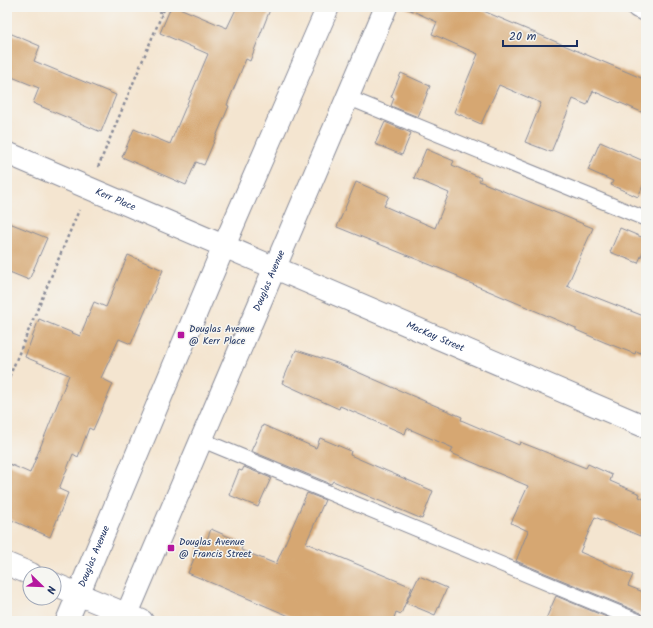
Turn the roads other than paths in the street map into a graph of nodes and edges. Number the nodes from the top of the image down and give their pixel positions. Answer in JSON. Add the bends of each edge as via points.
{"nodes":[{"id":1,"x":328,"y":7,"type":"edge"},
{"id":2,"x":386,"y":7,"type":"edge"},
{"id":3,"x":638,"y":7,"type":"edge"},
{"id":4,"x":646,"y":10,"type":"edge"},
{"id":5,"x":349,"y":98,"type":"junction"},
{"id":6,"x":7,"y":153,"type":"edge"},
{"id":7,"x":646,"y":219,"type":"edge"},
{"id":8,"x":224,"y":246,"type":"junction"},
{"id":9,"x":275,"y":269,"type":"junction"},
{"id":10,"x":646,"y":427,"type":"edge"},
{"id":11,"x":202,"y":440,"type":"junction"},
{"id":12,"x":7,"y":564,"type":"edge"},
{"id":13,"x":22,"y":570,"type":"edge"},
{"id":14,"x":62,"y":587,"type":"edge"},
{"id":15,"x":79,"y":594,"type":"junction"},
{"id":16,"x":131,"y":619,"type":"edge"},
{"id":17,"x":68,"y":621,"type":"edge"},
{"id":18,"x":638,"y":621,"type":"edge"}],
"edges":[{"from":1,"to":8,"type":"street","name":"Douglas Avenue"},
{"from":2,"to":5,"type":"street","name":"Douglas Avenue"},
{"from":3,"to":4,"type":"street"},
{"from":5,"to":7,"type":"lane"},
{"from":5,"to":9,"type":"street","name":"Douglas Avenue"},
{"from":6,"to":8,"type":"street","name":"Kerr Place"},
{"from":8,"to":9,"type":"street","name":"MacKay Street"},
{"from":8,"to":15,"type":"street","name":"Douglas Avenue"},
{"from":9,"to":10,"type":"street","name":"MacKay Street"},
{"from":9,"to":11,"type":"street","name":"Douglas Avenue"},
{"from":11,"to":16,"type":"street","name":"Douglas Avenue"},
{"from":11,"to":18,"type":"lane"},
{"from":12,"to":13,"type":"street"},
{"from":14,"to":15,"type":"street"},
{"from":15,"to":16,"type":"street"},
{"from":15,"to":17,"type":"street","name":"Douglas Avenue"}]}
